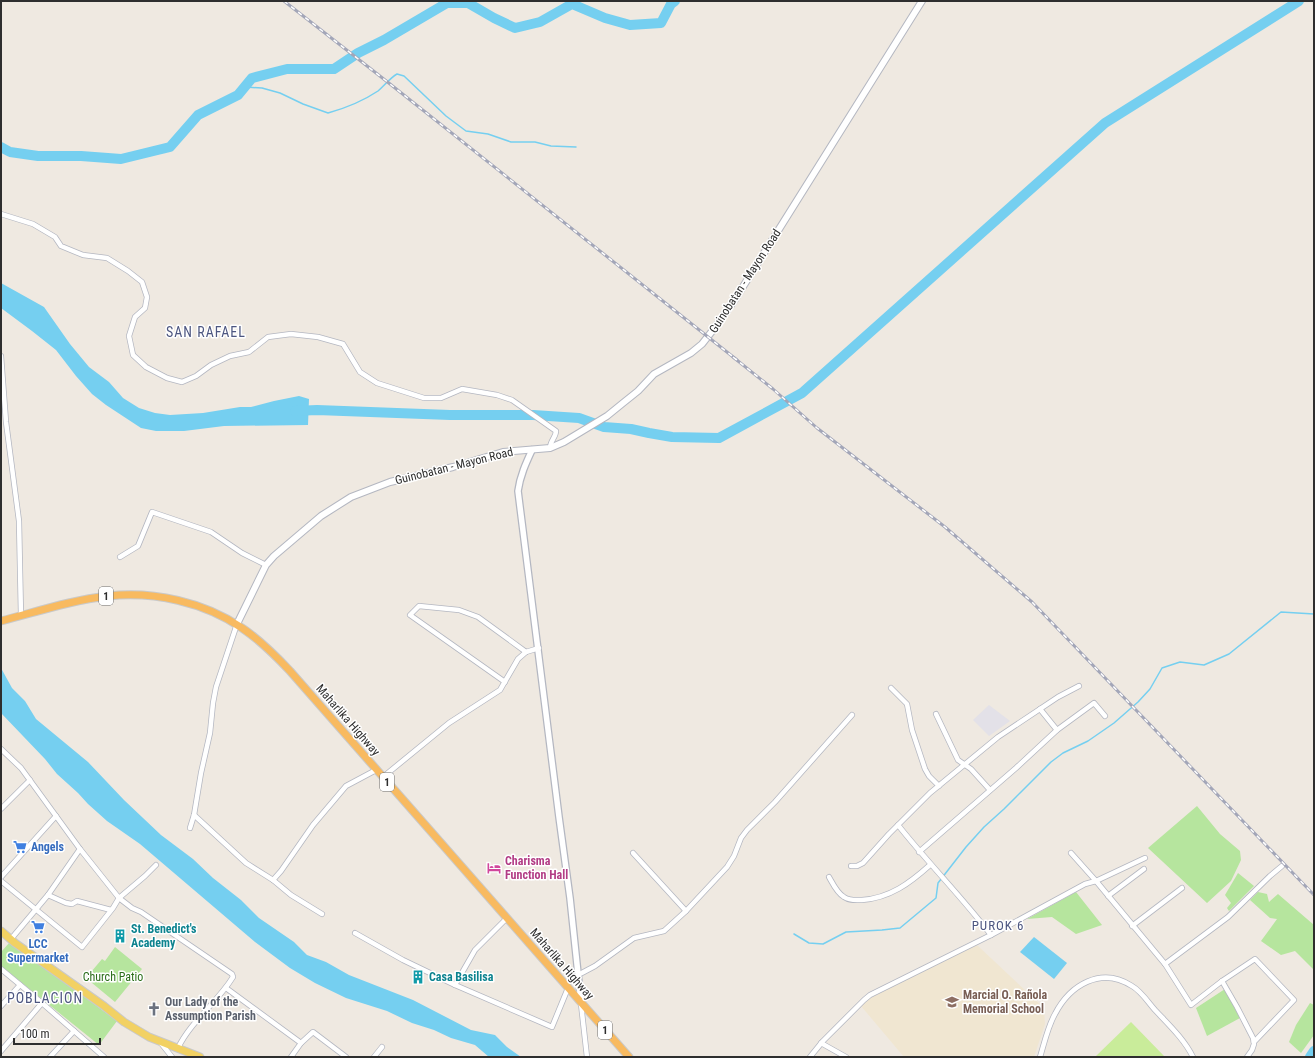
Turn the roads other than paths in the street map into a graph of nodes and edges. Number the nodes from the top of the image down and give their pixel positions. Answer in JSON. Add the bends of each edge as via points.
{"nodes":[{"id":1,"x":922,"y":1,"type":"edge"},
{"id":2,"x":1,"y":214,"type":"edge"},
{"id":3,"x":1,"y":356,"type":"edge"},
{"id":4,"x":3,"y":422,"type":"edge"},
{"id":5,"x":550,"y":448,"type":"junction"},
{"id":6,"x":532,"y":450,"type":"junction"},
{"id":7,"x":120,"y":557,"type":"dead end"},
{"id":8,"x":266,"y":565,"type":"junction"},
{"id":9,"x":21,"y":616,"type":"junction"},
{"id":10,"x":1,"y":621,"type":"edge"},
{"id":11,"x":237,"y":624,"type":"junction"},
{"id":12,"x":539,"y":648,"type":"junction"},
{"id":13,"x":526,"y":652,"type":"junction"},
{"id":14,"x":505,"y":682,"type":"junction"},
{"id":15,"x":1078,"y":686,"type":"dead end"},
{"id":16,"x":891,"y":688,"type":"dead end"},
{"id":17,"x":1040,"y":709,"type":"junction"},
{"id":18,"x":936,"y":714,"type":"dead end"},
{"id":19,"x":852,"y":716,"type":"dead end"},
{"id":20,"x":1105,"y":716,"type":"dead end"},
{"id":21,"x":1057,"y":730,"type":"junction"},
{"id":22,"x":1,"y":749,"type":"edge"},
{"id":23,"x":964,"y":764,"type":"junction"},
{"id":24,"x":376,"y":770,"type":"junction"},
{"id":25,"x":383,"y":777,"type":"junction"},
{"id":26,"x":30,"y":780,"type":"junction"},
{"id":27,"x":939,"y":786,"type":"junction"},
{"id":28,"x":990,"y":790,"type":"junction"},
{"id":29,"x":1,"y":809,"type":"edge"},
{"id":30,"x":194,"y":815,"type":"junction"},
{"id":31,"x":56,"y":816,"type":"junction"},
{"id":32,"x":898,"y":825,"type":"junction"},
{"id":33,"x":190,"y":828,"type":"dead end"},
{"id":34,"x":80,"y":849,"type":"junction"},
{"id":35,"x":920,"y":852,"type":"junction"},
{"id":36,"x":1071,"y":853,"type":"dead end"},
{"id":37,"x":632,"y":854,"type":"dead end"},
{"id":38,"x":1145,"y":858,"type":"dead end"},
{"id":39,"x":156,"y":864,"type":"dead end"},
{"id":40,"x":930,"y":865,"type":"junction"},
{"id":41,"x":851,"y":866,"type":"dead end"},
{"id":42,"x":1282,"y":866,"type":"dead end"},
{"id":43,"x":1144,"y":869,"type":"dead end"},
{"id":44,"x":1,"y":877,"type":"edge"},
{"id":45,"x":829,"y":877,"type":"dead end"},
{"id":46,"x":272,"y":880,"type":"junction"},
{"id":47,"x":1,"y":881,"type":"edge"},
{"id":48,"x":1096,"y":881,"type":"junction"},
{"id":49,"x":1182,"y":888,"type":"dead end"},
{"id":50,"x":48,"y":895,"type":"junction"},
{"id":51,"x":1108,"y":896,"type":"junction"},
{"id":52,"x":119,"y":898,"type":"junction"},
{"id":53,"x":36,"y":910,"type":"junction"},
{"id":54,"x":111,"y":910,"type":"junction"},
{"id":55,"x":686,"y":911,"type":"junction"},
{"id":56,"x":322,"y":914,"type":"dead end"},
{"id":57,"x":507,"y":918,"type":"junction"},
{"id":58,"x":1132,"y":926,"type":"junction"},
{"id":59,"x":1,"y":931,"type":"edge"},
{"id":60,"x":355,"y":933,"type":"dead end"},
{"id":61,"x":991,"y":935,"type":"junction"},
{"id":62,"x":11,"y":939,"type":"junction"},
{"id":63,"x":1165,"y":964,"type":"junction"},
{"id":64,"x":1,"y":969,"type":"edge"},
{"id":65,"x":578,"y":975,"type":"junction"},
{"id":66,"x":1222,"y":981,"type":"junction"},
{"id":67,"x":20,"y":985,"type":"junction"},
{"id":68,"x":454,"y":985,"type":"junction"},
{"id":69,"x":226,"y":988,"type":"junction"},
{"id":70,"x":568,"y":988,"type":"junction"},
{"id":71,"x":581,"y":1002,"type":"junction"},
{"id":72,"x":42,"y":1003,"type":"junction"},
{"id":73,"x":1,"y":1006,"type":"edge"},
{"id":74,"x":74,"y":1031,"type":"junction"},
{"id":75,"x":160,"y":1042,"type":"junction"},
{"id":76,"x":1254,"y":1042,"type":"junction"},
{"id":77,"x":821,"y":1043,"type":"junction"},
{"id":78,"x":301,"y":1044,"type":"junction"},
{"id":79,"x":382,"y":1046,"type":"dead end"},
{"id":80,"x":178,"y":1048,"type":"junction"},
{"id":81,"x":1,"y":1051,"type":"edge"},
{"id":82,"x":98,"y":1052,"type":"junction"},
{"id":83,"x":50,"y":1057,"type":"edge"},
{"id":84,"x":95,"y":1057,"type":"edge"},
{"id":85,"x":104,"y":1057,"type":"edge"},
{"id":86,"x":172,"y":1057,"type":"edge"},
{"id":87,"x":200,"y":1057,"type":"edge"},
{"id":88,"x":290,"y":1057,"type":"edge"},
{"id":89,"x":346,"y":1057,"type":"edge"},
{"id":90,"x":374,"y":1057,"type":"edge"},
{"id":91,"x":587,"y":1057,"type":"edge"},
{"id":92,"x":629,"y":1057,"type":"edge"},
{"id":93,"x":810,"y":1057,"type":"edge"},
{"id":94,"x":846,"y":1057,"type":"edge"},
{"id":95,"x":1040,"y":1057,"type":"edge"},
{"id":96,"x":1194,"y":1057,"type":"edge"},
{"id":97,"x":1247,"y":1057,"type":"edge"}],
"edges":[{"from":1,"to":5,"type":"main road","name":"Guinobatan - Mayon Road","via":[[734,301],[702,344],[654,374],[638,391],[607,416]]},
{"from":2,"to":5,"type":"street","via":[[33,224],[55,237],[61,246],[83,255],[107,258],[142,282],[147,297],[145,308],[135,317],[129,336],[133,355],[146,367],[167,378],[182,382],[230,356],[249,352],[268,337],[291,334],[318,337],[343,344],[360,372],[377,383],[424,398],[440,398],[462,389],[512,400],[556,431]]},
{"from":3,"to":4,"type":"street"},
{"from":4,"to":9,"type":"street","via":[[19,521]]},
{"from":5,"to":6,"type":"main road","name":"Guinobatan - Mayon Road"},
{"from":6,"to":8,"type":"main road","name":"Guinobatan - Mayon Road","via":[[503,452],[390,482],[351,497],[321,516]]},
{"from":6,"to":12,"type":"street","via":[[518,491]]},
{"from":7,"to":8,"type":"street","via":[[138,546],[152,512],[211,532],[242,553]]},
{"from":8,"to":11,"type":"main road","name":"Guinobatan - Mayon Road"},
{"from":9,"to":10,"type":"highway","name":"Maharlika Highway","number":"1"},
{"from":9,"to":11,"type":"highway","name":"Maharlika Highway","number":"1","via":[[91,599],[137,595],[191,604]]},
{"from":11,"to":24,"type":"highway","name":"Maharlika Highway","number":"1","via":[[279,659]]},
{"from":11,"to":30,"type":"street","via":[[214,698]]},
{"from":12,"to":13,"type":"street"},
{"from":12,"to":65,"type":"street"},
{"from":13,"to":14,"type":"street","via":[[518,659]]},
{"from":13,"to":14,"type":"street","via":[[478,617],[460,610],[419,606],[410,615]]},
{"from":14,"to":25,"type":"street","via":[[500,690],[449,723]]},
{"from":15,"to":17,"type":"street"},
{"from":16,"to":27,"type":"street","via":[[907,704],[912,730],[925,768]]},
{"from":17,"to":21,"type":"street"},
{"from":17,"to":23,"type":"street"},
{"from":18,"to":23,"type":"street","via":[[958,760]]},
{"from":19,"to":55,"type":"street","via":[[747,830],[727,867]]},
{"from":20,"to":21,"type":"street","via":[[1094,703]]},
{"from":21,"to":28,"type":"street"},
{"from":22,"to":26,"type":"street"},
{"from":23,"to":27,"type":"street"},
{"from":23,"to":28,"type":"street"},
{"from":24,"to":25,"type":"highway","name":"Maharlika Highway","number":"1"},
{"from":24,"to":46,"type":"street","via":[[346,786]]},
{"from":25,"to":57,"type":"highway","name":"Maharlika Highway","number":"1"},
{"from":26,"to":29,"type":"street"},
{"from":26,"to":31,"type":"street"},
{"from":27,"to":32,"type":"street"},
{"from":28,"to":35,"type":"street"},
{"from":30,"to":33,"type":"street"},
{"from":30,"to":46,"type":"street","via":[[246,863]]},
{"from":31,"to":34,"type":"street"},
{"from":31,"to":44,"type":"street"},
{"from":32,"to":35,"type":"street"},
{"from":32,"to":41,"type":"street","via":[[863,863]]},
{"from":34,"to":50,"type":"street"},
{"from":34,"to":52,"type":"street"},
{"from":35,"to":40,"type":"street"},
{"from":36,"to":48,"type":"street"},
{"from":37,"to":55,"type":"street"},
{"from":38,"to":48,"type":"street"},
{"from":39,"to":52,"type":"street"},
{"from":40,"to":45,"type":"street","via":[[907,884],[877,898],[851,900],[844,897]]},
{"from":40,"to":61,"type":"street"},
{"from":42,"to":63,"type":"street","via":[[1228,917]]},
{"from":43,"to":51,"type":"street"},
{"from":46,"to":56,"type":"street"},
{"from":47,"to":53,"type":"street"},
{"from":48,"to":51,"type":"street"},
{"from":48,"to":61,"type":"street","via":[[1085,884]]},
{"from":49,"to":58,"type":"street"},
{"from":50,"to":53,"type":"street"},
{"from":50,"to":54,"type":"street","via":[[66,903],[72,904],[77,901]]},
{"from":51,"to":58,"type":"street"},
{"from":52,"to":54,"type":"street"},
{"from":52,"to":69,"type":"street","via":[[229,971],[233,977]]},
{"from":53,"to":54,"type":"street","via":[[82,947]]},
{"from":53,"to":62,"type":"street"},
{"from":55,"to":65,"type":"street","via":[[664,931],[634,938]]},
{"from":57,"to":68,"type":"street","via":[[475,950]]},
{"from":57,"to":70,"type":"highway","name":"Maharlika Highway","number":"1"},
{"from":58,"to":63,"type":"street"},
{"from":59,"to":62,"type":"main road"},
{"from":60,"to":68,"type":"street"},
{"from":61,"to":77,"type":"street","via":[[870,995]]},
{"from":62,"to":75,"type":"main road","via":[[124,1022]]},
{"from":63,"to":66,"type":"street","via":[[1190,1005]]},
{"from":64,"to":67,"type":"street"},
{"from":65,"to":71,"type":"street"},
{"from":66,"to":76,"type":"street","via":[[1238,1007]]},
{"from":66,"to":76,"type":"street","via":[[1255,959],[1294,1000]]},
{"from":67,"to":72,"type":"street"},
{"from":67,"to":73,"type":"street"},
{"from":68,"to":70,"type":"street","via":[[552,1027]]},
{"from":69,"to":78,"type":"street"},
{"from":69,"to":80,"type":"street","via":[[184,1036]]},
{"from":70,"to":71,"type":"highway","name":"Maharlika Highway","number":"1"},
{"from":71,"to":91,"type":"street"},
{"from":71,"to":92,"type":"highway","name":"Maharlika Highway","number":"1"},
{"from":72,"to":74,"type":"street"},
{"from":72,"to":81,"type":"street"},
{"from":74,"to":82,"type":"street"},
{"from":74,"to":83,"type":"street"},
{"from":75,"to":80,"type":"main road"},
{"from":75,"to":86,"type":"street"},
{"from":76,"to":97,"type":"street"},
{"from":77,"to":93,"type":"street"},
{"from":77,"to":94,"type":"street"},
{"from":78,"to":88,"type":"street"},
{"from":78,"to":89,"type":"street","via":[[313,1032]]},
{"from":79,"to":90,"type":"street"},
{"from":80,"to":87,"type":"main road"},
{"from":82,"to":84,"type":"street"},
{"from":82,"to":85,"type":"street"},
{"from":95,"to":96,"type":"street","via":[[1054,1014],[1062,1002],[1079,985],[1100,977],[1108,977],[1134,987],[1186,1044]]}]}
